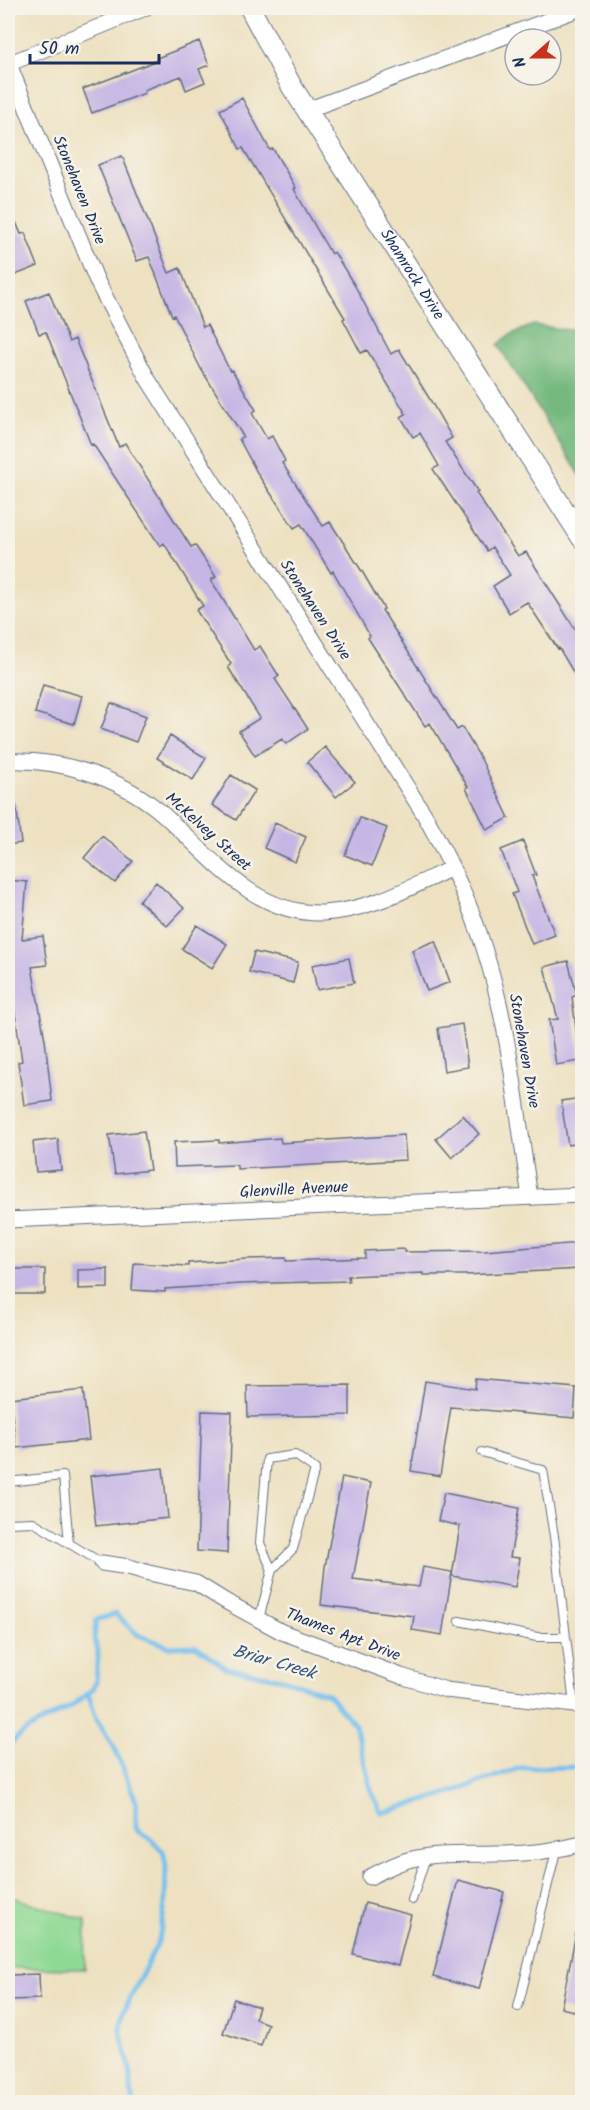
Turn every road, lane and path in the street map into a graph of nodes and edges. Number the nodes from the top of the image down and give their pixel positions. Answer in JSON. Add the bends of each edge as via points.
{"nodes":[{"id":1,"x":145,"y":8,"type":"edge"},
{"id":2,"x":250,"y":8,"type":"edge"},
{"id":3,"x":574,"y":9,"type":"edge"},
{"id":4,"x":8,"y":63,"type":"edge"},
{"id":5,"x":307,"y":111,"type":"junction"},
{"id":6,"x":582,"y":538,"type":"edge"},
{"id":7,"x":8,"y":761,"type":"edge"},
{"id":8,"x":452,"y":868,"type":"junction"},
{"id":9,"x":582,"y":1195,"type":"edge"},
{"id":10,"x":530,"y":1197,"type":"junction"},
{"id":11,"x":8,"y":1220,"type":"edge"},
{"id":12,"x":482,"y":1452,"type":"dead end"},
{"id":13,"x":8,"y":1482,"type":"edge"},
{"id":14,"x":8,"y":1523,"type":"edge"},
{"id":15,"x":69,"y":1544,"type":"junction"},
{"id":16,"x":102,"y":1563,"type":"joint"},
{"id":17,"x":272,"y":1570,"type":"junction"},
{"id":18,"x":259,"y":1620,"type":"junction"},
{"id":19,"x":459,"y":1621,"type":"dead end"},
{"id":20,"x":566,"y":1636,"type":"junction"},
{"id":21,"x":578,"y":1705,"type":"edge"},
{"id":22,"x":582,"y":1844,"type":"edge"},
{"id":23,"x":556,"y":1851,"type":"junction"},
{"id":24,"x":426,"y":1857,"type":"junction"},
{"id":25,"x":370,"y":1877,"type":"dead end"},
{"id":26,"x":412,"y":1900,"type":"dead end"},
{"id":27,"x":518,"y":2007,"type":"dead end"}],
"edges":[{"from":1,"to":4,"type":"street"},
{"from":2,"to":5,"type":"street","name":"Shamrock Drive"},
{"from":3,"to":5,"type":"street"},
{"from":4,"to":8,"type":"street","name":"Stonehaven Drive","via":[[97,281],[147,378],[424,814]]},
{"from":5,"to":6,"type":"street","name":"Shamrock Drive"},
{"from":7,"to":8,"type":"street","name":"McKelvey Street","via":[[31,760],[71,768],[124,788],[156,809],[234,881],[263,899],[291,909],[321,913],[351,909]]},
{"from":8,"to":10,"type":"street","name":"Stonehaven Drive","via":[[471,910],[492,977],[504,1028]]},
{"from":9,"to":10,"type":"street","name":"Glenville Avenue"},
{"from":10,"to":11,"type":"street","name":"Glenville Avenue"},
{"from":12,"to":20,"type":"lane","via":[[543,1470]]},
{"from":13,"to":15,"type":"lane","via":[[63,1476]]},
{"from":14,"to":15,"type":"lane","via":[[33,1522]]},
{"from":15,"to":16,"type":"lane"},
{"from":16,"to":18,"type":"street","name":"Thames Apt Drive","via":[[196,1583]]},
{"from":17,"to":17,"type":"lane","via":[[293,1549],[315,1469],[296,1455],[267,1459],[260,1544]]},
{"from":17,"to":18,"type":"lane"},
{"from":18,"to":21,"type":"street","name":"Thames Apt Drive","via":[[293,1636],[446,1690]]},
{"from":19,"to":20,"type":"lane","via":[[537,1638]]},
{"from":20,"to":21,"type":"lane"},
{"from":22,"to":23,"type":"street"},
{"from":23,"to":24,"type":"street"},
{"from":23,"to":27,"type":"lane"},
{"from":24,"to":25,"type":"street","via":[[391,1866]]},
{"from":24,"to":26,"type":"lane"}]}
